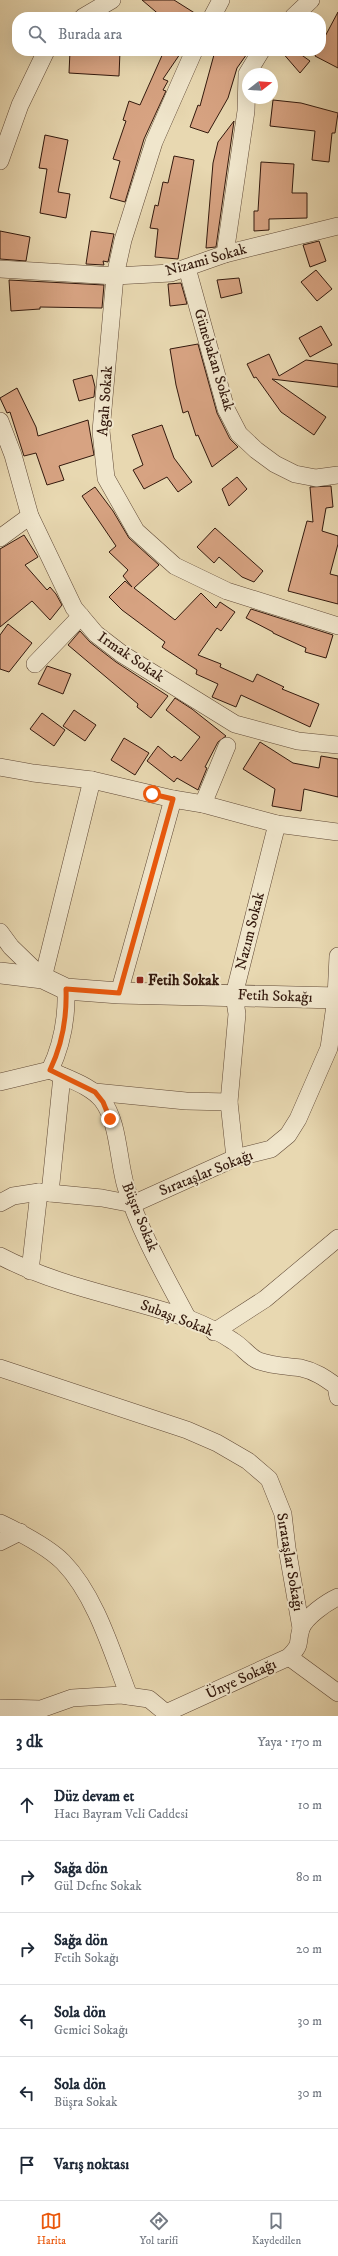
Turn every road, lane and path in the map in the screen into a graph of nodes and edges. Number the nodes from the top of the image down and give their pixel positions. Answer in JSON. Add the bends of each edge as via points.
{"nodes":[{"id":1,"x":112,"y":0,"type":"edge"},
{"id":2,"x":221,"y":0,"type":"edge"},
{"id":3,"x":311,"y":0,"type":"edge"},
{"id":4,"x":92,"y":12,"type":"edge"},
{"id":5,"x":215,"y":12,"type":"edge"},
{"id":6,"x":298,"y":12,"type":"edge"},
{"id":7,"x":44,"y":56,"type":"edge"},
{"id":8,"x":192,"y":56,"type":"edge"},
{"id":9,"x":258,"y":56,"type":"edge"},
{"id":10,"x":0,"y":161,"type":"edge"},
{"id":11,"x":338,"y":226,"type":"edge"},
{"id":12,"x":225,"y":254,"type":"junction"},
{"id":13,"x":187,"y":268,"type":"junction"},
{"id":14,"x":0,"y":269,"type":"edge"},
{"id":15,"x":115,"y":276,"type":"junction"},
{"id":16,"x":0,"y":421,"type":"edge"},
{"id":17,"x":338,"y":475,"type":"edge"},
{"id":18,"x":30,"y":516,"type":"junction"},
{"id":19,"x":0,"y":538,"type":"edge"},
{"id":20,"x":81,"y":616,"type":"junction"},
{"id":21,"x":338,"y":626,"type":"edge"},
{"id":22,"x":35,"y":664,"type":"dead end"},
{"id":23,"x":338,"y":745,"type":"edge"},
{"id":24,"x":227,"y":746,"type":"dead end"},
{"id":25,"x":0,"y":767,"type":"edge"},
{"id":26,"x":92,"y":780,"type":"junction"},
{"id":27,"x":173,"y":799,"type":"junction"},
{"id":28,"x":203,"y":804,"type":"junction"},
{"id":29,"x":277,"y":824,"type":"junction"},
{"id":30,"x":338,"y":832,"type":"edge"},
{"id":31,"x":0,"y":932,"type":"edge"},
{"id":32,"x":338,"y":956,"type":"edge"},
{"id":33,"x":0,"y":974,"type":"edge"},
{"id":34,"x":42,"y":978,"type":"junction"},
{"id":35,"x":66,"y":989,"type":"junction"},
{"id":36,"x":119,"y":993,"type":"junction"},
{"id":37,"x":234,"y":995,"type":"junction"},
{"id":38,"x":337,"y":998,"type":"edge"},
{"id":39,"x":56,"y":1073,"type":"junction"},
{"id":40,"x":0,"y":1082,"type":"edge"},
{"id":41,"x":95,"y":1092,"type":"junction"},
{"id":42,"x":228,"y":1102,"type":"junction"},
{"id":43,"x":235,"y":1158,"type":"junction"},
{"id":44,"x":44,"y":1192,"type":"junction"},
{"id":45,"x":0,"y":1203,"type":"edge"},
{"id":46,"x":133,"y":1204,"type":"junction"},
{"id":47,"x":338,"y":1238,"type":"edge"},
{"id":48,"x":0,"y":1256,"type":"edge"},
{"id":49,"x":30,"y":1271,"type":"junction"},
{"id":50,"x":188,"y":1319,"type":"junction"},
{"id":51,"x":214,"y":1332,"type":"junction"},
{"id":52,"x":0,"y":1368,"type":"edge"},
{"id":53,"x":338,"y":1397,"type":"edge"},
{"id":54,"x":0,"y":1523,"type":"edge"},
{"id":55,"x":20,"y":1532,"type":"junction"},
{"id":56,"x":0,"y":1542,"type":"edge"},
{"id":57,"x":338,"y":1597,"type":"edge"},
{"id":58,"x":301,"y":1628,"type":"junction"},
{"id":59,"x":289,"y":1657,"type":"junction"},
{"id":60,"x":338,"y":1693,"type":"edge"},
{"id":61,"x":129,"y":1696,"type":"junction"},
{"id":62,"x":0,"y":1708,"type":"edge"},
{"id":63,"x":155,"y":1710,"type":"edge"}],
"edges":[{"from":1,"to":4,"type":"street"},
{"from":2,"to":5,"type":"street"},
{"from":3,"to":6,"type":"street"},
{"from":7,"to":10,"type":"street","via":[[20,105]]},
{"from":8,"to":15,"type":"street","name":"Agah Sokak","via":[[154,142],[123,240]]},
{"from":9,"to":12,"type":"street","via":[[247,74],[246,111]]},
{"from":11,"to":12,"type":"street","name":"Nizami Sokak"},
{"from":12,"to":13,"type":"street","name":"Nizami Sokak"},
{"from":13,"to":15,"type":"street","name":"Nizami Sokak","via":[[170,273]]},
{"from":13,"to":17,"type":"street","name":"Günebakan Sokak","via":[[226,409],[239,434],[275,464],[295,474],[316,478]]},
{"from":14,"to":15,"type":"street","name":"Nizami Sokak"},
{"from":15,"to":21,"type":"street","name":"Agah Sokak","via":[[101,431],[106,478],[136,531],[175,566],[227,591]]},
{"from":16,"to":18,"type":"street","name":"Irmak Sokak","via":[[13,455]]},
{"from":18,"to":19,"type":"street"},
{"from":18,"to":20,"type":"street","name":"Irmak Sokak","via":[[74,608]]},
{"from":20,"to":22,"type":"street"},
{"from":20,"to":23,"type":"street","name":"Irmak Sokak","via":[[96,634],[122,654],[235,724],[298,741]]},
{"from":24,"to":28,"type":"street"},
{"from":25,"to":26,"type":"street"},
{"from":26,"to":27,"type":"street"},
{"from":26,"to":34,"type":"street"},
{"from":27,"to":28,"type":"street"},
{"from":27,"to":36,"type":"street"},
{"from":28,"to":29,"type":"street"},
{"from":29,"to":30,"type":"street"},
{"from":29,"to":37,"type":"street","name":"Nazım Sokak"},
{"from":31,"to":34,"type":"street"},
{"from":32,"to":38,"type":"street","name":"Sırataşlar Sokağı"},
{"from":33,"to":34,"type":"street","name":"Fetih Sokağı"},
{"from":34,"to":35,"type":"street","name":"Fetih Sokağı"},
{"from":35,"to":36,"type":"street","name":"Fetih Sokağı"},
{"from":35,"to":39,"type":"street","via":[[66,1009]]},
{"from":36,"to":37,"type":"street","name":"Fetih Sokağı"},
{"from":37,"to":38,"type":"street","name":"Fetih Sokağı"},
{"from":37,"to":42,"type":"street","name":"Nazım Sokak","via":[[236,1014]]},
{"from":38,"to":43,"type":"street","name":"Sırataşlar Sokağı","via":[[329,1048],[288,1135],[271,1149]]},
{"from":39,"to":40,"type":"street"},
{"from":39,"to":41,"type":"street"},
{"from":39,"to":44,"type":"street"},
{"from":41,"to":42,"type":"street","via":[[186,1101]]},
{"from":41,"to":46,"type":"street","name":"Büşra Sokak","via":[[103,1102],[110,1119],[126,1187]]},
{"from":42,"to":43,"type":"street","name":"Nazım Sokak"},
{"from":43,"to":46,"type":"street","name":"Sırataşlar Sokağı"},
{"from":44,"to":45,"type":"street","via":[[13,1196]]},
{"from":44,"to":46,"type":"street"},
{"from":44,"to":49,"type":"street"},
{"from":46,"to":50,"type":"street","name":"Büşra Sokak","via":[[165,1277]]},
{"from":47,"to":51,"type":"street","via":[[265,1299]]},
{"from":48,"to":49,"type":"street","name":"Subaşı Sokak"},
{"from":49,"to":50,"type":"street","name":"Subaşı Sokak","via":[[66,1285],[129,1300]]},
{"from":50,"to":51,"type":"street","name":"Subaşı Sokak"},
{"from":51,"to":53,"type":"street","name":"Subaşı Sokak","via":[[233,1341],[258,1361],[281,1367],[302,1368],[318,1374],[336,1386]]},
{"from":52,"to":58,"type":"street","name":"Sırataşlar Sokağı","via":[[199,1435],[248,1461],[269,1479],[283,1514]]},
{"from":54,"to":55,"type":"street"},
{"from":55,"to":56,"type":"street"},
{"from":55,"to":61,"type":"street","via":[[62,1562],[91,1600]]},
{"from":57,"to":58,"type":"street","via":[[326,1602]]},
{"from":58,"to":59,"type":"street","name":"Ünye Sokağı","via":[[299,1646]]},
{"from":59,"to":60,"type":"street"},
{"from":59,"to":63,"type":"street","name":"Ünye Sokağı","via":[[166,1713]]},
{"from":61,"to":62,"type":"street","name":"Ünye Sokağı","via":[[72,1698],[41,1709]]},
{"from":61,"to":63,"type":"street","name":"Ünye Sokağı","via":[[149,1699]]}]}
